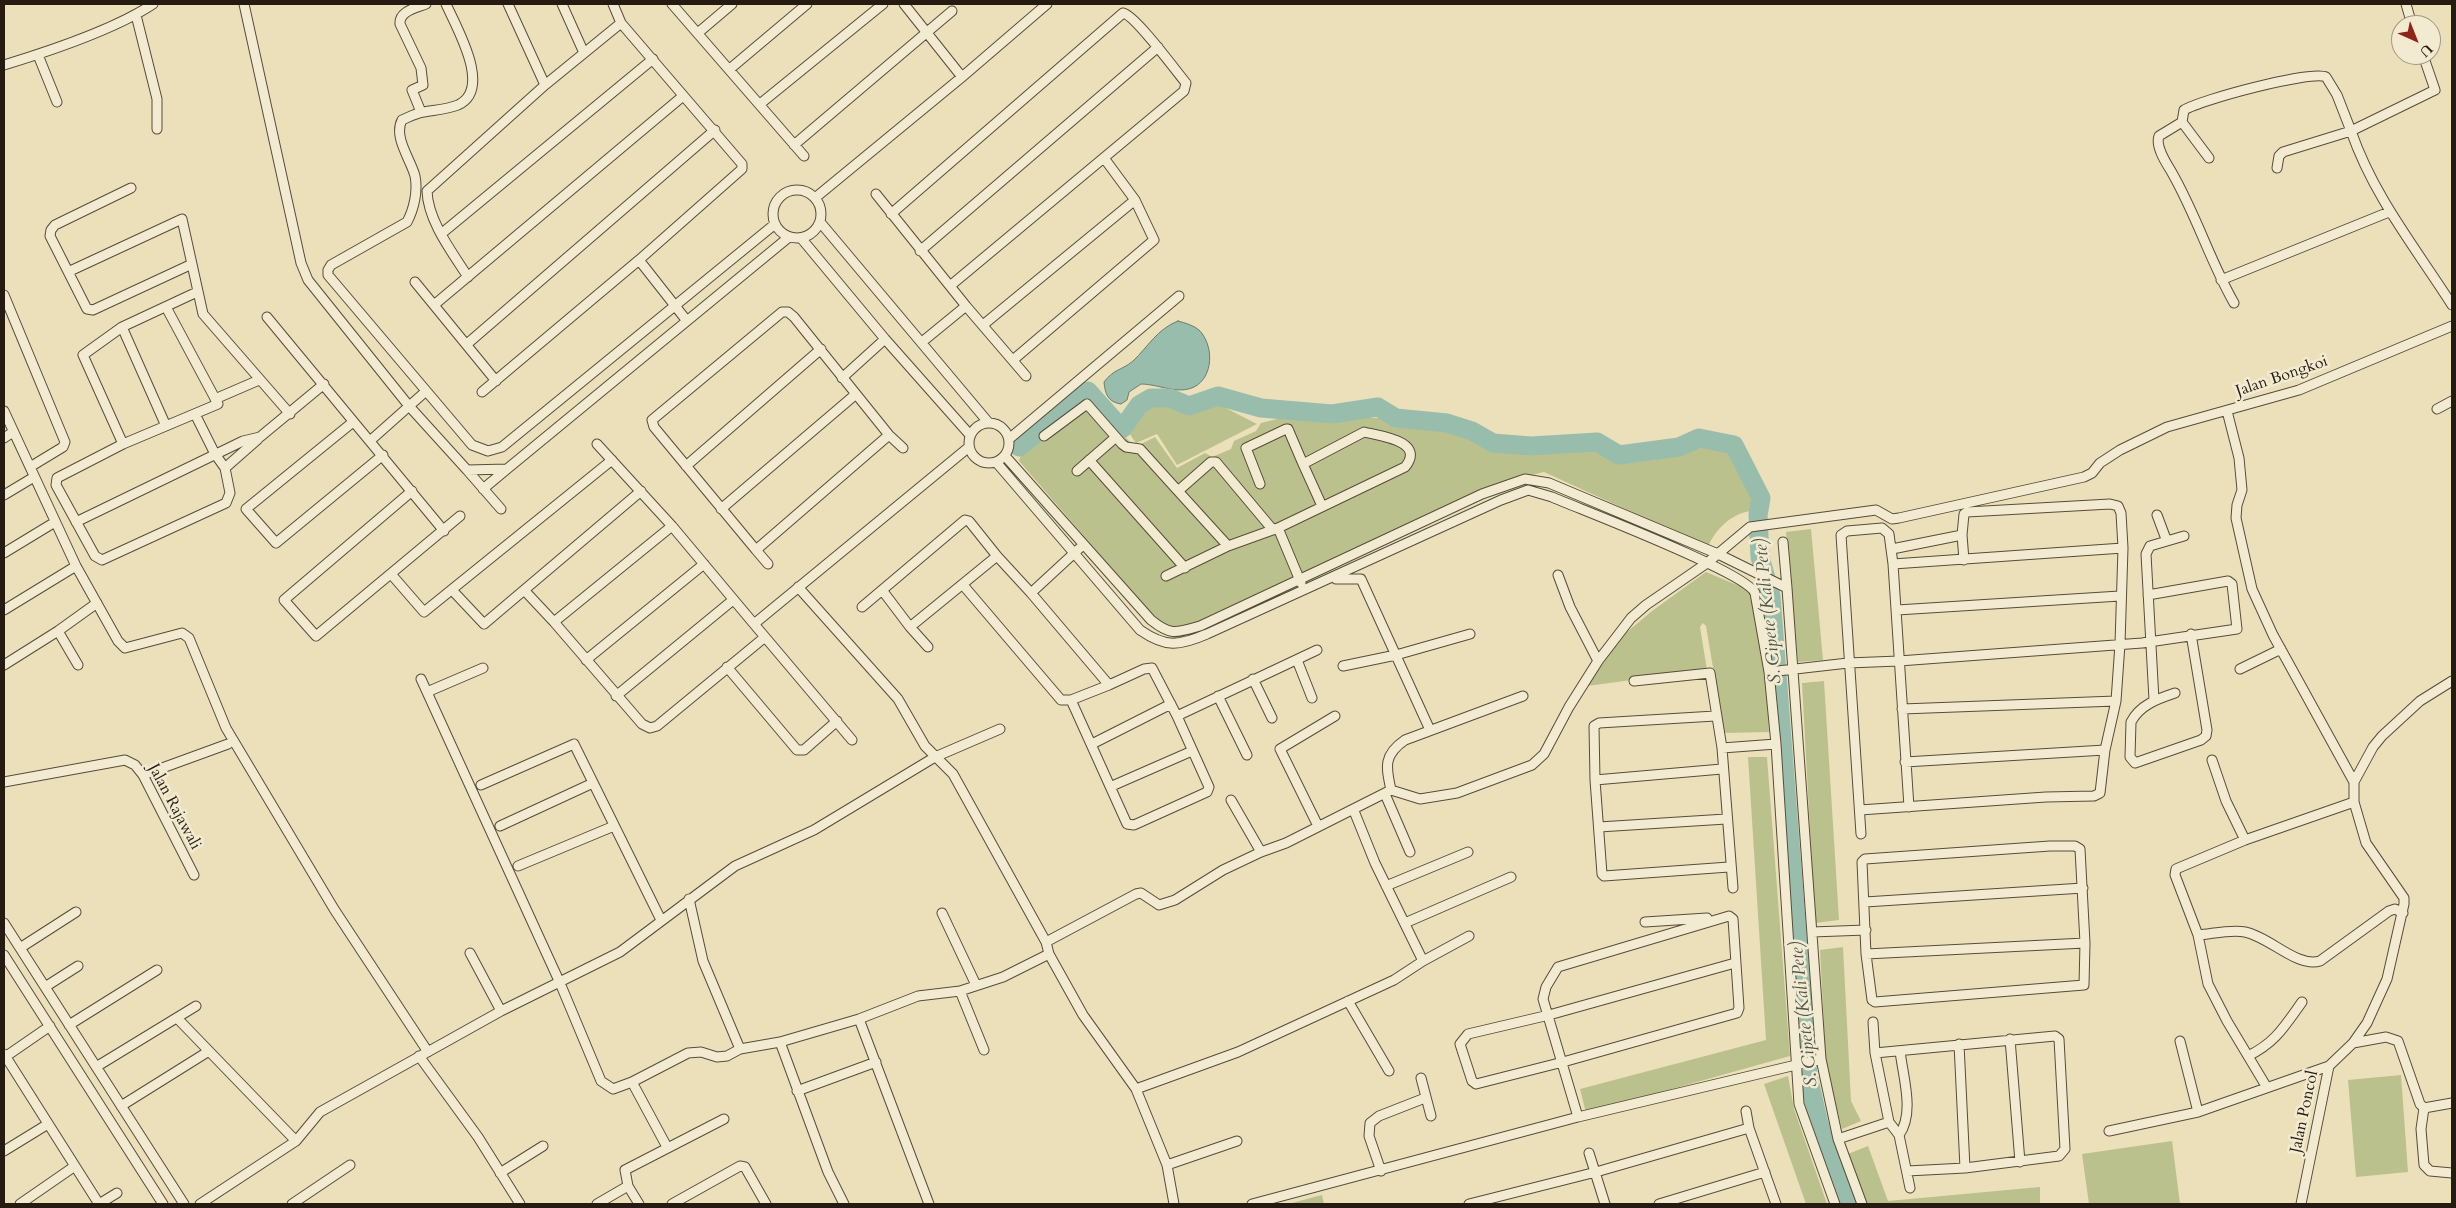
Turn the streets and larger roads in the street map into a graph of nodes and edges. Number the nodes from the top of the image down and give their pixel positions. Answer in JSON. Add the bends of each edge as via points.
{"nodes":[{"id":1,"x":153,"y":4,"type":"edge"},
{"id":2,"x":244,"y":4,"type":"edge"},
{"id":3,"x":426,"y":4,"type":"edge"},
{"id":4,"x":446,"y":4,"type":"edge"},
{"id":5,"x":508,"y":4,"type":"edge"},
{"id":6,"x":562,"y":4,"type":"edge"},
{"id":7,"x":613,"y":4,"type":"edge"},
{"id":8,"x":672,"y":4,"type":"edge"},
{"id":9,"x":732,"y":4,"type":"edge"},
{"id":10,"x":807,"y":4,"type":"edge"},
{"id":11,"x":883,"y":4,"type":"edge"},
{"id":12,"x":904,"y":4,"type":"edge"},
{"id":13,"x":1047,"y":4,"type":"edge"},
{"id":14,"x":952,"y":11,"type":"dead end"},
{"id":15,"x":136,"y":15,"type":"junction"},
{"id":16,"x":621,"y":23,"type":"junction"},
{"id":17,"x":699,"y":32,"type":"junction"},
{"id":18,"x":926,"y":33,"type":"junction"},
{"id":19,"x":1158,"y":47,"type":"junction"},
{"id":20,"x":584,"y":53,"type":"junction"},
{"id":21,"x":38,"y":55,"type":"junction"},
{"id":22,"x":653,"y":59,"type":"junction"},
{"id":23,"x":4,"y":65,"type":"edge"},
{"id":24,"x":2426,"y":65,"type":"edge"},
{"id":25,"x":730,"y":68,"type":"junction"},
{"id":26,"x":962,"y":77,"type":"junction"},
{"id":27,"x":545,"y":85,"type":"junction"},
{"id":28,"x":683,"y":96,"type":"junction"},
{"id":29,"x":57,"y":102,"type":"dead end"},
{"id":30,"x":760,"y":104,"type":"junction"},
{"id":31,"x":421,"y":112,"type":"junction"},
{"id":32,"x":2182,"y":122,"type":"junction"},
{"id":33,"x":157,"y":129,"type":"dead end"},
{"id":34,"x":715,"y":130,"type":"junction"},
{"id":35,"x":2351,"y":130,"type":"junction"},
{"id":36,"x":794,"y":144,"type":"junction"},
{"id":37,"x":804,"y":156,"type":"dead end"},
{"id":38,"x":1104,"y":158,"type":"junction"},
{"id":39,"x":2209,"y":158,"type":"dead end"},
{"id":40,"x":2276,"y":168,"type":"dead end"},
{"id":41,"x":131,"y":188,"type":"dead end"},
{"id":42,"x":876,"y":194,"type":"dead end"},
{"id":43,"x":815,"y":198,"type":"junction"},
{"id":44,"x":1135,"y":200,"type":"junction"},
{"id":45,"x":2389,"y":212,"type":"junction"},
{"id":46,"x":891,"y":214,"type":"junction"},
{"id":47,"x":820,"y":222,"type":"junction"},
{"id":48,"x":775,"y":224,"type":"junction"},
{"id":49,"x":441,"y":234,"type":"junction"},
{"id":50,"x":789,"y":237,"type":"junction"},
{"id":51,"x":802,"y":238,"type":"junction"},
{"id":52,"x":920,"y":251,"type":"junction"},
{"id":53,"x":639,"y":260,"type":"junction"},
{"id":54,"x":192,"y":264,"type":"junction"},
{"id":55,"x":70,"y":272,"type":"junction"},
{"id":56,"x":468,"y":277,"type":"junction"},
{"id":57,"x":2221,"y":280,"type":"junction"},
{"id":58,"x":415,"y":282,"type":"dead end"},
{"id":59,"x":950,"y":286,"type":"junction"},
{"id":60,"x":197,"y":292,"type":"junction"},
{"id":61,"x":4,"y":294,"type":"edge"},
{"id":62,"x":1179,"y":296,"type":"dead end"},
{"id":63,"x":2234,"y":304,"type":"dead end"},
{"id":64,"x":434,"y":305,"type":"junction"},
{"id":65,"x":966,"y":306,"type":"junction"},
{"id":66,"x":2452,"y":306,"type":"edge"},
{"id":67,"x":166,"y":307,"type":"junction"},
{"id":68,"x":678,"y":308,"type":"junction"},
{"id":69,"x":268,"y":317,"type":"dead end"},
{"id":70,"x":686,"y":319,"type":"junction"},
{"id":71,"x":983,"y":325,"type":"junction"},
{"id":72,"x":2452,"y":326,"type":"edge"},
{"id":73,"x":122,"y":327,"type":"junction"},
{"id":74,"x":885,"y":339,"type":"junction"},
{"id":75,"x":922,"y":342,"type":"junction"},
{"id":76,"x":467,"y":344,"type":"junction"},
{"id":77,"x":821,"y":349,"type":"junction"},
{"id":78,"x":1013,"y":360,"type":"junction"},
{"id":79,"x":1026,"y":376,"type":"dead end"},
{"id":80,"x":842,"y":378,"type":"junction"},
{"id":81,"x":259,"y":380,"type":"junction"},
{"id":82,"x":496,"y":381,"type":"junction"},
{"id":83,"x":324,"y":384,"type":"junction"},
{"id":84,"x":482,"y":392,"type":"dead end"},
{"id":85,"x":423,"y":394,"type":"junction"},
{"id":86,"x":856,"y":394,"type":"junction"},
{"id":87,"x":215,"y":399,"type":"junction"},
{"id":88,"x":2452,"y":401,"type":"edge"},
{"id":89,"x":410,"y":404,"type":"junction"},
{"id":90,"x":2437,"y":410,"type":"dead end"},
{"id":91,"x":4,"y":411,"type":"edge"},
{"id":92,"x":2227,"y":411,"type":"junction"},
{"id":93,"x":195,"y":414,"type":"junction"},
{"id":94,"x":290,"y":414,"type":"junction"},
{"id":95,"x":353,"y":422,"type":"junction"},
{"id":96,"x":988,"y":422,"type":"junction"},
{"id":97,"x":166,"y":426,"type":"junction"},
{"id":98,"x":14,"y":432,"type":"junction"},
{"id":99,"x":889,"y":435,"type":"junction"},
{"id":100,"x":970,"y":435,"type":"junction"},
{"id":101,"x":1044,"y":436,"type":"dead end"},
{"id":102,"x":260,"y":437,"type":"junction"},
{"id":103,"x":1116,"y":437,"type":"junction"},
{"id":104,"x":4,"y":438,"type":"edge"},
{"id":105,"x":1009,"y":439,"type":"junction"},
{"id":106,"x":371,"y":440,"type":"junction"},
{"id":107,"x":123,"y":444,"type":"junction"},
{"id":108,"x":598,"y":444,"type":"dead end"},
{"id":109,"x":969,"y":447,"type":"junction"},
{"id":110,"x":903,"y":448,"type":"dead end"},
{"id":111,"x":215,"y":454,"type":"junction"},
{"id":112,"x":383,"y":455,"type":"junction"},
{"id":113,"x":1005,"y":456,"type":"junction"},
{"id":114,"x":612,"y":460,"type":"junction"},
{"id":115,"x":1089,"y":460,"type":"junction"},
{"id":116,"x":996,"y":462,"type":"junction"},
{"id":117,"x":1303,"y":464,"type":"junction"},
{"id":118,"x":686,"y":466,"type":"junction"},
{"id":119,"x":30,"y":467,"type":"junction"},
{"id":120,"x":225,"y":468,"type":"junction"},
{"id":121,"x":507,"y":469,"type":"junction"},
{"id":122,"x":467,"y":470,"type":"junction"},
{"id":123,"x":1077,"y":471,"type":"dead end"},
{"id":124,"x":34,"y":477,"type":"junction"},
{"id":125,"x":1260,"y":484,"type":"dead end"},
{"id":126,"x":1496,"y":488,"type":"junction"},
{"id":127,"x":483,"y":489,"type":"junction"},
{"id":128,"x":412,"y":491,"type":"junction"},
{"id":129,"x":641,"y":491,"type":"junction"},
{"id":130,"x":1178,"y":491,"type":"junction"},
{"id":131,"x":4,"y":495,"type":"edge"},
{"id":132,"x":1501,"y":500,"type":"junction"},
{"id":133,"x":1322,"y":506,"type":"junction"},
{"id":134,"x":721,"y":508,"type":"junction"},
{"id":135,"x":501,"y":509,"type":"dead end"},
{"id":136,"x":2157,"y":514,"type":"dead end"},
{"id":137,"x":460,"y":516,"type":"dead end"},
{"id":138,"x":55,"y":522,"type":"junction"},
{"id":139,"x":76,"y":522,"type":"junction"},
{"id":140,"x":672,"y":526,"type":"junction"},
{"id":141,"x":1275,"y":529,"type":"junction"},
{"id":142,"x":444,"y":531,"type":"junction"},
{"id":143,"x":1962,"y":535,"type":"junction"},
{"id":144,"x":2184,"y":536,"type":"dead end"},
{"id":145,"x":2166,"y":540,"type":"junction"},
{"id":146,"x":1783,"y":542,"type":"dead end"},
{"id":147,"x":1083,"y":545,"type":"junction"},
{"id":148,"x":1228,"y":546,"type":"junction"},
{"id":149,"x":2123,"y":548,"type":"junction"},
{"id":150,"x":1892,"y":549,"type":"junction"},
{"id":151,"x":756,"y":550,"type":"junction"},
{"id":152,"x":4,"y":553,"type":"edge"},
{"id":153,"x":1073,"y":554,"type":"junction"},
{"id":154,"x":1718,"y":554,"type":"junction"},
{"id":155,"x":997,"y":556,"type":"junction"},
{"id":156,"x":1964,"y":560,"type":"junction"},
{"id":157,"x":1707,"y":562,"type":"junction"},
{"id":158,"x":704,"y":564,"type":"junction"},
{"id":159,"x":768,"y":564,"type":"dead end"},
{"id":160,"x":1894,"y":564,"type":"junction"},
{"id":161,"x":76,"y":566,"type":"junction"},
{"id":162,"x":1185,"y":568,"type":"junction"},
{"id":163,"x":391,"y":574,"type":"junction"},
{"id":164,"x":1558,"y":575,"type":"dead end"},
{"id":165,"x":1166,"y":576,"type":"dead end"},
{"id":166,"x":1299,"y":579,"type":"junction"},
{"id":167,"x":1329,"y":579,"type":"junction"},
{"id":168,"x":962,"y":584,"type":"junction"},
{"id":169,"x":798,"y":587,"type":"junction"},
{"id":170,"x":1787,"y":588,"type":"junction"},
{"id":171,"x":452,"y":590,"type":"junction"},
{"id":172,"x":524,"y":590,"type":"junction"},
{"id":173,"x":882,"y":590,"type":"junction"},
{"id":174,"x":1304,"y":590,"type":"junction"},
{"id":175,"x":1031,"y":593,"type":"junction"},
{"id":176,"x":2148,"y":594,"type":"junction"},
{"id":177,"x":2120,"y":596,"type":"junction"},
{"id":178,"x":733,"y":600,"type":"junction"},
{"id":179,"x":97,"y":603,"type":"junction"},
{"id":180,"x":862,"y":607,"type":"dead end"},
{"id":181,"x":4,"y":610,"type":"edge"},
{"id":182,"x":1897,"y":610,"type":"junction"},
{"id":183,"x":554,"y":622,"type":"junction"},
{"id":184,"x":754,"y":624,"type":"junction"},
{"id":185,"x":910,"y":627,"type":"junction"},
{"id":186,"x":58,"y":631,"type":"junction"},
{"id":187,"x":1470,"y":634,"type":"dead end"},
{"id":188,"x":2191,"y":634,"type":"junction"},
{"id":189,"x":765,"y":637,"type":"junction"},
{"id":190,"x":2146,"y":642,"type":"junction"},
{"id":191,"x":2123,"y":644,"type":"junction"},
{"id":192,"x":928,"y":647,"type":"dead end"},
{"id":193,"x":2282,"y":649,"type":"junction"},
{"id":194,"x":1317,"y":650,"type":"dead end"},
{"id":195,"x":1396,"y":655,"type":"junction"},
{"id":196,"x":586,"y":660,"type":"junction"},
{"id":197,"x":1297,"y":660,"type":"junction"},
{"id":198,"x":1598,"y":661,"type":"junction"},
{"id":199,"x":1899,"y":661,"type":"junction"},
{"id":200,"x":1848,"y":663,"type":"junction"},
{"id":201,"x":4,"y":665,"type":"edge"},
{"id":202,"x":78,"y":665,"type":"dead end"},
{"id":203,"x":1343,"y":666,"type":"dead end"},
{"id":204,"x":727,"y":667,"type":"junction"},
{"id":205,"x":483,"y":668,"type":"dead end"},
{"id":206,"x":2240,"y":669,"type":"dead end"},
{"id":207,"x":1790,"y":671,"type":"junction"},
{"id":208,"x":1772,"y":672,"type":"junction"},
{"id":209,"x":421,"y":679,"type":"dead end"},
{"id":210,"x":1253,"y":679,"type":"junction"},
{"id":211,"x":1634,"y":681,"type":"dead end"},
{"id":212,"x":2452,"y":681,"type":"edge"},
{"id":213,"x":1108,"y":685,"type":"junction"},
{"id":214,"x":427,"y":692,"type":"junction"},
{"id":215,"x":2175,"y":693,"type":"dead end"},
{"id":216,"x":616,"y":696,"type":"junction"},
{"id":217,"x":1218,"y":696,"type":"junction"},
{"id":218,"x":1523,"y":696,"type":"dead end"},
{"id":219,"x":1312,"y":698,"type":"dead end"},
{"id":220,"x":1071,"y":700,"type":"junction"},
{"id":221,"x":2154,"y":700,"type":"junction"},
{"id":222,"x":2116,"y":701,"type":"junction"},
{"id":223,"x":1171,"y":704,"type":"junction"},
{"id":224,"x":1902,"y":708,"type":"junction"},
{"id":225,"x":1177,"y":716,"type":"junction"},
{"id":226,"x":1334,"y":716,"type":"dead end"},
{"id":227,"x":1715,"y":716,"type":"junction"},
{"id":228,"x":1272,"y":718,"type":"dead end"},
{"id":229,"x":837,"y":721,"type":"junction"},
{"id":230,"x":1000,"y":728,"type":"dead end"},
{"id":231,"x":1430,"y":730,"type":"junction"},
{"id":232,"x":852,"y":740,"type":"dead end"},
{"id":233,"x":228,"y":744,"type":"dead end"},
{"id":234,"x":1092,"y":744,"type":"junction"},
{"id":235,"x":1776,"y":744,"type":"junction"},
{"id":236,"x":1722,"y":748,"type":"junction"},
{"id":237,"x":2105,"y":750,"type":"junction"},
{"id":238,"x":1192,"y":751,"type":"junction"},
{"id":239,"x":1247,"y":755,"type":"dead end"},
{"id":240,"x":935,"y":757,"type":"junction"},
{"id":241,"x":2212,"y":760,"type":"dead end"},
{"id":242,"x":1905,"y":762,"type":"junction"},
{"id":243,"x":1722,"y":769,"type":"junction"},
{"id":244,"x":142,"y":775,"type":"junction"},
{"id":245,"x":1595,"y":780,"type":"junction"},
{"id":246,"x":4,"y":782,"type":"edge"},
{"id":247,"x":2354,"y":782,"type":"junction"},
{"id":248,"x":594,"y":783,"type":"junction"},
{"id":249,"x":481,"y":785,"type":"dead end"},
{"id":250,"x":1112,"y":786,"type":"junction"},
{"id":251,"x":1388,"y":792,"type":"junction"},
{"id":252,"x":1230,"y":800,"type":"dead end"},
{"id":253,"x":2354,"y":802,"type":"junction"},
{"id":254,"x":1909,"y":806,"type":"junction"},
{"id":255,"x":1860,"y":810,"type":"junction"},
{"id":256,"x":1354,"y":811,"type":"junction"},
{"id":257,"x":1726,"y":819,"type":"junction"},
{"id":258,"x":500,"y":826,"type":"dead end"},
{"id":259,"x":614,"y":826,"type":"junction"},
{"id":260,"x":1318,"y":826,"type":"junction"},
{"id":261,"x":1599,"y":827,"type":"junction"},
{"id":262,"x":1861,"y":834,"type":"dead end"},
{"id":263,"x":2245,"y":840,"type":"junction"},
{"id":264,"x":1261,"y":852,"type":"junction"},
{"id":265,"x":1410,"y":852,"type":"dead end"},
{"id":266,"x":1468,"y":852,"type":"dead end"},
{"id":267,"x":518,"y":866,"type":"dead end"},
{"id":268,"x":1729,"y":867,"type":"junction"},
{"id":269,"x":194,"y":875,"type":"dead end"},
{"id":270,"x":1511,"y":877,"type":"dead end"},
{"id":271,"x":1386,"y":886,"type":"junction"},
{"id":272,"x":1733,"y":888,"type":"dead end"},
{"id":273,"x":2083,"y":888,"type":"junction"},
{"id":274,"x":688,"y":898,"type":"junction"},
{"id":275,"x":1866,"y":902,"type":"junction"},
{"id":276,"x":76,"y":912,"type":"dead end"},
{"id":277,"x":2403,"y":913,"type":"junction"},
{"id":278,"x":942,"y":914,"type":"dead end"},
{"id":279,"x":1722,"y":917,"type":"junction"},
{"id":280,"x":661,"y":920,"type":"junction"},
{"id":281,"x":1645,"y":922,"type":"dead end"},
{"id":282,"x":4,"y":923,"type":"edge"},
{"id":283,"x":1405,"y":923,"type":"junction"},
{"id":284,"x":1866,"y":930,"type":"junction"},
{"id":285,"x":1812,"y":932,"type":"junction"},
{"id":286,"x":2198,"y":935,"type":"junction"},
{"id":287,"x":1469,"y":936,"type":"dead end"},
{"id":288,"x":1046,"y":942,"type":"junction"},
{"id":289,"x":2085,"y":943,"type":"junction"},
{"id":290,"x":20,"y":948,"type":"junction"},
{"id":291,"x":470,"y":952,"type":"dead end"},
{"id":292,"x":1049,"y":954,"type":"junction"},
{"id":293,"x":1866,"y":954,"type":"junction"},
{"id":294,"x":4,"y":955,"type":"edge"},
{"id":295,"x":1424,"y":961,"type":"junction"},
{"id":296,"x":1735,"y":963,"type":"junction"},
{"id":297,"x":78,"y":966,"type":"dead end"},
{"id":298,"x":157,"y":970,"type":"dead end"},
{"id":299,"x":560,"y":983,"type":"junction"},
{"id":300,"x":976,"y":985,"type":"junction"},
{"id":301,"x":45,"y":987,"type":"junction"},
{"id":302,"x":960,"y":991,"type":"junction"},
{"id":303,"x":1348,"y":1001,"type":"junction"},
{"id":304,"x":2302,"y":1002,"type":"dead end"},
{"id":305,"x":196,"y":1006,"type":"dead end"},
{"id":306,"x":502,"y":1011,"type":"junction"},
{"id":307,"x":1549,"y":1015,"type":"junction"},
{"id":308,"x":177,"y":1018,"type":"junction"},
{"id":309,"x":859,"y":1019,"type":"junction"},
{"id":310,"x":1873,"y":1022,"type":"dead end"},
{"id":311,"x":69,"y":1024,"type":"junction"},
{"id":312,"x":50,"y":1026,"type":"junction"},
{"id":313,"x":2010,"y":1039,"type":"junction"},
{"id":314,"x":2180,"y":1041,"type":"dead end"},
{"id":315,"x":780,"y":1042,"type":"junction"},
{"id":316,"x":2353,"y":1043,"type":"junction"},
{"id":317,"x":1959,"y":1044,"type":"junction"},
{"id":318,"x":740,"y":1049,"type":"junction"},
{"id":319,"x":984,"y":1050,"type":"dead end"},
{"id":320,"x":209,"y":1051,"type":"junction"},
{"id":321,"x":1900,"y":1051,"type":"junction"},
{"id":322,"x":428,"y":1052,"type":"junction"},
{"id":323,"x":1875,"y":1053,"type":"junction"},
{"id":324,"x":4,"y":1056,"type":"edge"},
{"id":325,"x":419,"y":1056,"type":"junction"},
{"id":326,"x":2248,"y":1056,"type":"junction"},
{"id":327,"x":1819,"y":1060,"type":"junction"},
{"id":328,"x":876,"y":1062,"type":"junction"},
{"id":329,"x":1563,"y":1062,"type":"junction"},
{"id":330,"x":1798,"y":1064,"type":"junction"},
{"id":331,"x":2329,"y":1066,"type":"junction"},
{"id":332,"x":96,"y":1067,"type":"junction"},
{"id":333,"x":1389,"y":1071,"type":"dead end"},
{"id":334,"x":1421,"y":1078,"type":"dead end"},
{"id":335,"x":632,"y":1082,"type":"junction"},
{"id":336,"x":2266,"y":1086,"type":"junction"},
{"id":337,"x":1136,"y":1089,"type":"junction"},
{"id":338,"x":797,"y":1091,"type":"junction"},
{"id":339,"x":1425,"y":1098,"type":"junction"},
{"id":340,"x":2452,"y":1103,"type":"edge"},
{"id":341,"x":121,"y":1106,"type":"junction"},
{"id":342,"x":2424,"y":1108,"type":"junction"},
{"id":343,"x":1746,"y":1111,"type":"dead end"},
{"id":344,"x":2198,"y":1112,"type":"junction"},
{"id":345,"x":1431,"y":1116,"type":"dead end"},
{"id":346,"x":1578,"y":1117,"type":"junction"},
{"id":347,"x":724,"y":1119,"type":"dead end"},
{"id":348,"x":1889,"y":1122,"type":"junction"},
{"id":349,"x":48,"y":1124,"type":"junction"},
{"id":350,"x":1749,"y":1128,"type":"junction"},
{"id":351,"x":2109,"y":1131,"type":"dead end"},
{"id":352,"x":1899,"y":1135,"type":"junction"},
{"id":353,"x":1838,"y":1140,"type":"junction"},
{"id":354,"x":296,"y":1141,"type":"junction"},
{"id":355,"x":1237,"y":1141,"type":"dead end"},
{"id":356,"x":543,"y":1146,"type":"dead end"},
{"id":357,"x":667,"y":1147,"type":"junction"},
{"id":358,"x":5,"y":1148,"type":"edge"},
{"id":359,"x":1589,"y":1153,"type":"dead end"},
{"id":360,"x":2020,"y":1162,"type":"junction"},
{"id":361,"x":350,"y":1164,"type":"dead end"},
{"id":362,"x":1167,"y":1165,"type":"junction"},
{"id":363,"x":75,"y":1166,"type":"junction"},
{"id":364,"x":1965,"y":1168,"type":"junction"},
{"id":365,"x":1381,"y":1171,"type":"junction"},
{"id":366,"x":1907,"y":1171,"type":"junction"},
{"id":367,"x":1596,"y":1172,"type":"junction"},
{"id":368,"x":1765,"y":1172,"type":"junction"},
{"id":369,"x":500,"y":1173,"type":"junction"},
{"id":370,"x":2452,"y":1173,"type":"edge"},
{"id":371,"x":628,"y":1186,"type":"junction"},
{"id":372,"x":1910,"y":1188,"type":"dead end"},
{"id":373,"x":117,"y":1193,"type":"dead end"},
{"id":374,"x":20,"y":1204,"type":"edge"},
{"id":375,"x":99,"y":1204,"type":"edge"},
{"id":376,"x":163,"y":1204,"type":"edge"},
{"id":377,"x":184,"y":1204,"type":"edge"},
{"id":378,"x":200,"y":1204,"type":"edge"},
{"id":379,"x":292,"y":1204,"type":"edge"},
{"id":380,"x":520,"y":1204,"type":"edge"},
{"id":381,"x":597,"y":1204,"type":"edge"},
{"id":382,"x":639,"y":1204,"type":"edge"},
{"id":383,"x":672,"y":1204,"type":"edge"},
{"id":384,"x":766,"y":1204,"type":"edge"},
{"id":385,"x":844,"y":1204,"type":"edge"},
{"id":386,"x":930,"y":1204,"type":"edge"},
{"id":387,"x":1174,"y":1204,"type":"edge"},
{"id":388,"x":1252,"y":1204,"type":"edge"},
{"id":389,"x":1469,"y":1204,"type":"edge"},
{"id":390,"x":1606,"y":1204,"type":"edge"},
{"id":391,"x":1660,"y":1204,"type":"edge"},
{"id":392,"x":1776,"y":1204,"type":"edge"},
{"id":393,"x":1835,"y":1204,"type":"edge"},
{"id":394,"x":1862,"y":1204,"type":"edge"},
{"id":395,"x":2301,"y":1204,"type":"edge"}],
"edges":[{"from":1,"to":15,"type":"street"},
{"from":2,"to":89,"type":"street","via":[[301,263],[308,280]]},
{"from":3,"to":31,"type":"street","via":[[399,18],[421,68],[423,84],[412,90]]},
{"from":4,"to":31,"type":"street","via":[[475,78],[471,92],[461,104]]},
{"from":5,"to":27,"type":"street"},
{"from":6,"to":20,"type":"street"},
{"from":7,"to":16,"type":"street"},
{"from":8,"to":17,"type":"street"},
{"from":9,"to":17,"type":"street"},
{"from":10,"to":25,"type":"street"},
{"from":11,"to":30,"type":"street"},
{"from":12,"to":18,"type":"street"},
{"from":13,"to":26,"type":"street"},
{"from":14,"to":18,"type":"street"},
{"from":15,"to":21,"type":"street"},
{"from":15,"to":33,"type":"street","via":[[157,99]]},
{"from":16,"to":20,"type":"street"},
{"from":16,"to":22,"type":"street"},
{"from":17,"to":25,"type":"street"},
{"from":18,"to":26,"type":"street"},
{"from":18,"to":36,"type":"street"},
{"from":19,"to":38,"type":"street","via":[[1186,84],[1184,91]]},
{"from":19,"to":46,"type":"street","via":[[1131,17],[1123,13]]},
{"from":19,"to":52,"type":"street"},
{"from":20,"to":27,"type":"street"},
{"from":21,"to":23,"type":"street"},
{"from":21,"to":29,"type":"street"},
{"from":22,"to":28,"type":"street"},
{"from":22,"to":49,"type":"street"},
{"from":24,"to":35,"type":"street","via":[[2435,90]]},
{"from":25,"to":30,"type":"street"},
{"from":26,"to":43,"type":"street"},
{"from":27,"to":49,"type":"street","via":[[427,191]]},
{"from":28,"to":34,"type":"street"},
{"from":28,"to":56,"type":"street"},
{"from":30,"to":36,"type":"street"},
{"from":31,"to":85,"type":"street","via":[[400,124],[404,151],[415,178],[413,211],[407,222],[331,265],[328,275]]},
{"from":32,"to":35,"type":"street","via":[[2184,110],[2189,107],[2279,81],[2322,75],[2337,95]]},
{"from":32,"to":39,"type":"street"},
{"from":32,"to":57,"type":"street","via":[[2159,136],[2160,148],[2191,208]]},
{"from":34,"to":53,"type":"street","via":[[742,164],[742,169]]},
{"from":34,"to":76,"type":"street"},
{"from":35,"to":40,"type":"street","via":[[2283,152],[2278,156]]},
{"from":35,"to":45,"type":"street","via":[[2360,156]]},
{"from":36,"to":37,"type":"street"},
{"from":38,"to":44,"type":"street"},
{"from":38,"to":59,"type":"street"},
{"from":41,"to":55,"type":"street","via":[[55,225],[51,230],[50,236]]},
{"from":42,"to":46,"type":"street"},
{"from":43,"to":47,"type":"street","via":[[821,210]]},
{"from":43,"to":48,"type":"street","via":[[799,190],[787,192],[774,206]]},
{"from":44,"to":71,"type":"street"},
{"from":44,"to":78,"type":"street","via":[[1155,238],[1153,242]]},
{"from":45,"to":57,"type":"street"},
{"from":45,"to":66,"type":"street"},
{"from":46,"to":52,"type":"street"},
{"from":47,"to":51,"type":"street","via":[[813,232]]},
{"from":47,"to":75,"type":"street"},
{"from":48,"to":50,"type":"street"},
{"from":48,"to":68,"type":"street"},
{"from":49,"to":56,"type":"street"},
{"from":50,"to":51,"type":"street"},
{"from":50,"to":70,"type":"street"},
{"from":51,"to":74,"type":"street"},
{"from":52,"to":59,"type":"street"},
{"from":53,"to":68,"type":"street"},
{"from":53,"to":82,"type":"street"},
{"from":54,"to":55,"type":"street","via":[[90,311]]},
{"from":54,"to":55,"type":"street","via":[[180,218]]},
{"from":54,"to":60,"type":"street"},
{"from":56,"to":64,"type":"street"},
{"from":57,"to":63,"type":"street"},
{"from":58,"to":64,"type":"street"},
{"from":59,"to":65,"type":"street"},
{"from":60,"to":67,"type":"street"},
{"from":60,"to":81,"type":"street","via":[[203,314]]},
{"from":61,"to":119,"type":"street","via":[[65,442],[63,447]]},
{"from":62,"to":105,"type":"street"},
{"from":64,"to":76,"type":"street"},
{"from":65,"to":71,"type":"street"},
{"from":65,"to":75,"type":"street"},
{"from":67,"to":73,"type":"street"},
{"from":67,"to":87,"type":"street"},
{"from":68,"to":70,"type":"street"},
{"from":68,"to":85,"type":"street","via":[[502,447],[488,450],[472,445]]},
{"from":69,"to":83,"type":"street"},
{"from":70,"to":121,"type":"street"},
{"from":71,"to":78,"type":"street"},
{"from":72,"to":92,"type":"street","name":"Jalan Bongkoi","via":[[2298,390]]},
{"from":73,"to":97,"type":"street"},
{"from":73,"to":107,"type":"street","via":[[83,355]]},
{"from":74,"to":80,"type":"street"},
{"from":74,"to":100,"type":"street"},
{"from":75,"to":96,"type":"street"},
{"from":76,"to":82,"type":"street"},
{"from":77,"to":80,"type":"street"},
{"from":77,"to":118,"type":"street"},
{"from":77,"to":118,"type":"street","via":[[794,317],[782,312],[655,416],[652,420],[654,427]]},
{"from":78,"to":79,"type":"street"},
{"from":80,"to":86,"type":"street"},
{"from":81,"to":87,"type":"street"},
{"from":81,"to":94,"type":"street"},
{"from":82,"to":84,"type":"street"},
{"from":83,"to":94,"type":"street"},
{"from":83,"to":95,"type":"street"},
{"from":85,"to":89,"type":"street"},
{"from":86,"to":99,"type":"street"},
{"from":86,"to":134,"type":"street"},
{"from":87,"to":93,"type":"street","via":[[218,404]]},
{"from":88,"to":90,"type":"street"},
{"from":89,"to":106,"type":"street"},
{"from":89,"to":122,"type":"street"},
{"from":91,"to":98,"type":"street"},
{"from":92,"to":154,"type":"street","name":"Jalan Bongkoi","via":[[2167,427],[2120,450],[2084,477],[1899,518],[1876,510],[1764,523],[1750,527]]},
{"from":92,"to":193,"type":"street","via":[[2239,458],[2242,490],[2236,518],[2252,589]]},
{"from":93,"to":97,"type":"street"},
{"from":93,"to":111,"type":"street"},
{"from":94,"to":102,"type":"street"},
{"from":95,"to":106,"type":"street"},
{"from":95,"to":112,"type":"street","via":[[246,509],[276,543]]},
{"from":96,"to":100,"type":"street","via":[[978,426]]},
{"from":96,"to":105,"type":"street","via":[[1004,429]]},
{"from":97,"to":107,"type":"street"},
{"from":98,"to":104,"type":"street"},
{"from":98,"to":119,"type":"street"},
{"from":99,"to":110,"type":"street"},
{"from":99,"to":151,"type":"street"},
{"from":100,"to":109,"type":"street"},
{"from":101,"to":103,"type":"street","via":[[1087,404]]},
{"from":102,"to":111,"type":"street"},
{"from":102,"to":120,"type":"street"},
{"from":103,"to":115,"type":"street"},
{"from":103,"to":130,"type":"street","via":[[1126,447],[1140,449]]},
{"from":105,"to":113,"type":"street"},
{"from":106,"to":112,"type":"street"},
{"from":107,"to":139,"type":"street","via":[[57,478],[56,485]]},
{"from":108,"to":114,"type":"street"},
{"from":109,"to":116,"type":"street","via":[[979,460]]},
{"from":109,"to":169,"type":"street"},
{"from":111,"to":120,"type":"street"},
{"from":111,"to":139,"type":"street"},
{"from":112,"to":128,"type":"street"},
{"from":113,"to":116,"type":"street"},
{"from":113,"to":147,"type":"street"},
{"from":114,"to":129,"type":"street"},
{"from":114,"to":171,"type":"street"},
{"from":115,"to":123,"type":"street"},
{"from":115,"to":162,"type":"street"},
{"from":116,"to":153,"type":"street"},
{"from":117,"to":125,"type":"street","via":[[1287,428],[1254,443],[1245,450]]},
{"from":117,"to":133,"type":"street"},
{"from":117,"to":133,"type":"street","via":[[1364,432],[1400,441],[1409,451],[1410,458],[1405,467]]},
{"from":118,"to":134,"type":"street"},
{"from":119,"to":124,"type":"street"},
{"from":120,"to":139,"type":"street","via":[[230,493],[226,503],[102,560],[95,556]]},
{"from":121,"to":122,"type":"street"},
{"from":121,"to":127,"type":"street"},
{"from":122,"to":127,"type":"street"},
{"from":124,"to":131,"type":"street"},
{"from":124,"to":138,"type":"street"},
{"from":126,"to":132,"type":"street"},
{"from":126,"to":154,"type":"street","via":[[1526,479],[1549,483]]},
{"from":126,"to":166,"type":"street"},
{"from":127,"to":135,"type":"street"},
{"from":128,"to":142,"type":"street"},
{"from":128,"to":163,"type":"street","via":[[284,600],[316,636]]},
{"from":129,"to":140,"type":"street"},
{"from":129,"to":172,"type":"street"},
{"from":130,"to":141,"type":"street","via":[[1206,465],[1216,462]]},
{"from":130,"to":148,"type":"street"},
{"from":132,"to":157,"type":"street","via":[[1528,490],[1552,497]]},
{"from":132,"to":167,"type":"street"},
{"from":133,"to":141,"type":"street"},
{"from":134,"to":151,"type":"street"},
{"from":136,"to":145,"type":"street"},
{"from":137,"to":142,"type":"street"},
{"from":138,"to":152,"type":"street"},
{"from":138,"to":161,"type":"street"},
{"from":140,"to":158,"type":"street"},
{"from":140,"to":183,"type":"street"},
{"from":141,"to":148,"type":"street"},
{"from":141,"to":166,"type":"street"},
{"from":142,"to":163,"type":"street"},
{"from":143,"to":149,"type":"street","via":[[1964,514],[1967,512],[2110,504],[2118,506],[2121,513]]},
{"from":143,"to":150,"type":"street"},
{"from":143,"to":156,"type":"street"},
{"from":144,"to":145,"type":"street"},
{"from":145,"to":176,"type":"street","via":[[2147,549]]},
{"from":146,"to":170,"type":"street"},
{"from":147,"to":153,"type":"street"},
{"from":147,"to":166,"type":"street","via":[[1150,620],[1170,633],[1200,626]]},
{"from":148,"to":162,"type":"street"},
{"from":149,"to":156,"type":"street"},
{"from":149,"to":177,"type":"street"},
{"from":150,"to":160,"type":"street"},
{"from":150,"to":200,"type":"street","via":[[1889,534],[1882,528],[1846,531],[1841,535]]},
{"from":151,"to":159,"type":"street"},
{"from":153,"to":174,"type":"street","via":[[1140,630],[1163,643],[1189,642]]},
{"from":153,"to":175,"type":"street"},
{"from":154,"to":157,"type":"street"},
{"from":154,"to":170,"type":"street"},
{"from":155,"to":168,"type":"street"},
{"from":155,"to":173,"type":"street","via":[[965,520]]},
{"from":155,"to":175,"type":"street"},
{"from":156,"to":160,"type":"street"},
{"from":157,"to":198,"type":"street","via":[[1631,618]]},
{"from":157,"to":208,"type":"street","via":[[1752,588]]},
{"from":158,"to":178,"type":"street"},
{"from":158,"to":196,"type":"street"},
{"from":160,"to":182,"type":"street"},
{"from":161,"to":179,"type":"street"},
{"from":161,"to":181,"type":"street"},
{"from":162,"to":165,"type":"street"},
{"from":163,"to":171,"type":"street","via":[[424,612]]},
{"from":164,"to":198,"type":"street","via":[[1570,607]]},
{"from":166,"to":174,"type":"street"},
{"from":167,"to":174,"type":"street"},
{"from":167,"to":195,"type":"street","via":[[1361,579]]},
{"from":168,"to":185,"type":"street"},
{"from":168,"to":220,"type":"street","via":[[1061,700]]},
{"from":169,"to":184,"type":"street"},
{"from":169,"to":240,"type":"street","via":[[898,698],[925,746]]},
{"from":170,"to":207,"type":"street"},
{"from":171,"to":172,"type":"street","via":[[484,624]]},
{"from":172,"to":183,"type":"street"},
{"from":173,"to":180,"type":"street"},
{"from":173,"to":185,"type":"street"},
{"from":175,"to":213,"type":"street"},
{"from":176,"to":188,"type":"street","via":[[2231,582],[2237,629]]},
{"from":176,"to":190,"type":"street"},
{"from":177,"to":182,"type":"street"},
{"from":177,"to":191,"type":"street"},
{"from":178,"to":184,"type":"street"},
{"from":178,"to":216,"type":"street"},
{"from":179,"to":186,"type":"street"},
{"from":179,"to":322,"type":"street","via":[[125,648],[182,633],[189,638],[226,728],[334,910]]},
{"from":182,"to":199,"type":"street"},
{"from":183,"to":196,"type":"street"},
{"from":184,"to":189,"type":"street"},
{"from":185,"to":192,"type":"street"},
{"from":186,"to":201,"type":"street"},
{"from":186,"to":202,"type":"street"},
{"from":187,"to":195,"type":"street"},
{"from":188,"to":190,"type":"street"},
{"from":188,"to":221,"type":"street","via":[[2206,736],[2135,762],[2130,757],[2131,722],[2137,712]]},
{"from":189,"to":204,"type":"street"},
{"from":189,"to":229,"type":"street"},
{"from":190,"to":191,"type":"street"},
{"from":190,"to":221,"type":"street"},
{"from":191,"to":199,"type":"street"},
{"from":191,"to":222,"type":"street"},
{"from":193,"to":206,"type":"street"},
{"from":193,"to":247,"type":"street"},
{"from":194,"to":197,"type":"street"},
{"from":195,"to":203,"type":"street"},
{"from":195,"to":231,"type":"street"},
{"from":196,"to":216,"type":"street"},
{"from":197,"to":210,"type":"street"},
{"from":197,"to":219,"type":"street"},
{"from":198,"to":251,"type":"street","via":[[1544,754],[1532,765],[1457,793],[1420,799]]},
{"from":199,"to":200,"type":"street"},
{"from":199,"to":224,"type":"street"},
{"from":200,"to":207,"type":"street"},
{"from":200,"to":255,"type":"street"},
{"from":204,"to":216,"type":"street","via":[[657,726],[650,728],[642,724]]},
{"from":204,"to":229,"type":"street","via":[[797,750],[804,750]]},
{"from":205,"to":214,"type":"street"},
{"from":207,"to":208,"type":"street"},
{"from":207,"to":285,"type":"street"},
{"from":208,"to":235,"type":"street"},
{"from":209,"to":214,"type":"street"},
{"from":210,"to":217,"type":"street"},
{"from":210,"to":228,"type":"street"},
{"from":211,"to":227,"type":"street","via":[[1710,673]]},
{"from":212,"to":247,"type":"street","name":"Jalan Poncol","via":[[2420,701],[2382,736]]},
{"from":213,"to":220,"type":"street"},
{"from":213,"to":223,"type":"street","via":[[1149,667]]},
{"from":214,"to":299,"type":"street"},
{"from":215,"to":221,"type":"street"},
{"from":217,"to":225,"type":"street"},
{"from":217,"to":239,"type":"street"},
{"from":218,"to":231,"type":"street"},
{"from":220,"to":234,"type":"street"},
{"from":222,"to":224,"type":"street"},
{"from":222,"to":237,"type":"street"},
{"from":223,"to":225,"type":"street"},
{"from":223,"to":234,"type":"street"},
{"from":224,"to":242,"type":"street"},
{"from":225,"to":238,"type":"street"},
{"from":226,"to":260,"type":"street","via":[[1280,749]]},
{"from":227,"to":236,"type":"street"},
{"from":227,"to":245,"type":"street","via":[[1599,723],[1593,729]]},
{"from":229,"to":232,"type":"street"},
{"from":230,"to":240,"type":"street"},
{"from":231,"to":251,"type":"street","via":[[1405,740],[1390,754]]},
{"from":233,"to":244,"type":"street"},
{"from":234,"to":250,"type":"street"},
{"from":235,"to":236,"type":"street"},
{"from":235,"to":330,"type":"street"},
{"from":236,"to":243,"type":"street"},
{"from":237,"to":242,"type":"street"},
{"from":237,"to":254,"type":"street","via":[[2100,793],[2094,796]]},
{"from":238,"to":250,"type":"street"},
{"from":238,"to":250,"type":"street","via":[[1209,787],[1207,792],[1134,825],[1128,824]]},
{"from":240,"to":274,"type":"street","via":[[814,830],[735,866]]},
{"from":240,"to":288,"type":"street","via":[[953,774]]},
{"from":241,"to":263,"type":"street","via":[[2226,801]]},
{"from":242,"to":254,"type":"street"},
{"from":243,"to":245,"type":"street"},
{"from":243,"to":257,"type":"street"},
{"from":244,"to":246,"type":"street","name":"Jalan Rajawali","via":[[135,765],[125,760]]},
{"from":244,"to":269,"type":"street","name":"Jalan Rajawali"},
{"from":245,"to":261,"type":"street"},
{"from":247,"to":253,"type":"street","name":"Jalan Poncol"},
{"from":248,"to":249,"type":"street","via":[[574,744]]},
{"from":248,"to":258,"type":"street"},
{"from":248,"to":259,"type":"street"},
{"from":251,"to":256,"type":"street"},
{"from":251,"to":265,"type":"street"},
{"from":252,"to":264,"type":"street"},
{"from":253,"to":263,"type":"street"},
{"from":253,"to":277,"type":"street","name":"Jalan Poncol","via":[[2366,842],[2404,898]]},
{"from":254,"to":255,"type":"street"},
{"from":255,"to":262,"type":"street"},
{"from":256,"to":260,"type":"street"},
{"from":256,"to":271,"type":"street"},
{"from":257,"to":261,"type":"street"},
{"from":257,"to":268,"type":"street"},
{"from":259,"to":267,"type":"street"},
{"from":259,"to":280,"type":"street"},
{"from":260,"to":264,"type":"street"},
{"from":261,"to":268,"type":"street","via":[[1604,876]]},
{"from":263,"to":286,"type":"street","via":[[2176,869],[2175,876]]},
{"from":264,"to":288,"type":"street","via":[[1164,905],[1141,893],[1136,894]]},
{"from":266,"to":271,"type":"street"},
{"from":268,"to":272,"type":"street"},
{"from":270,"to":283,"type":"street"},
{"from":271,"to":283,"type":"street"},
{"from":273,"to":275,"type":"street"},
{"from":273,"to":275,"type":"street","via":[[2080,849],[2075,846],[1869,858],[1862,862]]},
{"from":273,"to":289,"type":"street"},
{"from":274,"to":280,"type":"street"},
{"from":274,"to":318,"type":"street","via":[[703,961]]},
{"from":275,"to":284,"type":"street"},
{"from":276,"to":290,"type":"street"},
{"from":277,"to":286,"type":"street","via":[[2395,909],[2389,911],[2320,961],[2312,963],[2304,962],[2257,935],[2242,931]]},
{"from":277,"to":316,"type":"street","name":"Jalan Poncol","via":[[2387,979],[2367,1023]]},
{"from":278,"to":300,"type":"street"},
{"from":279,"to":281,"type":"street"},
{"from":279,"to":296,"type":"street","via":[[1733,919]]},
{"from":279,"to":307,"type":"street","via":[[1558,967],[1543,998]]},
{"from":280,"to":299,"type":"street","via":[[620,952]]},
{"from":282,"to":290,"type":"street"},
{"from":283,"to":295,"type":"street"},
{"from":284,"to":285,"type":"street"},
{"from":284,"to":293,"type":"street"},
{"from":285,"to":327,"type":"street"},
{"from":286,"to":326,"type":"street","via":[[2208,984]]},
{"from":287,"to":295,"type":"street"},
{"from":288,"to":292,"type":"street"},
{"from":289,"to":293,"type":"street"},
{"from":289,"to":293,"type":"street","via":[[2086,983],[2081,986],[1875,1002],[1871,998]]},
{"from":290,"to":301,"type":"street"},
{"from":291,"to":306,"type":"street"},
{"from":292,"to":300,"type":"street","via":[[1004,977]]},
{"from":292,"to":337,"type":"street","via":[[1083,1015]]},
{"from":294,"to":312,"type":"street"},
{"from":295,"to":303,"type":"street","via":[[1394,980]]},
{"from":296,"to":307,"type":"street"},
{"from":296,"to":329,"type":"street","via":[[1737,1013]]},
{"from":297,"to":301,"type":"street"},
{"from":298,"to":311,"type":"street"},
{"from":299,"to":306,"type":"street"},
{"from":299,"to":335,"type":"street","via":[[601,1081],[613,1089]]},
{"from":300,"to":302,"type":"street"},
{"from":301,"to":311,"type":"street"},
{"from":302,"to":309,"type":"street","via":[[918,996]]},
{"from":302,"to":319,"type":"street"},
{"from":303,"to":333,"type":"street"},
{"from":303,"to":337,"type":"street","via":[[1238,1052]]},
{"from":304,"to":326,"type":"street","via":[[2277,1038]]},
{"from":305,"to":308,"type":"street"},
{"from":306,"to":322,"type":"street"},
{"from":307,"to":329,"type":"street"},
{"from":307,"to":329,"type":"street","via":[[1468,1034],[1460,1044],[1472,1081],[1476,1084]]},
{"from":308,"to":320,"type":"street"},
{"from":308,"to":332,"type":"street"},
{"from":309,"to":315,"type":"street"},
{"from":309,"to":328,"type":"street"},
{"from":310,"to":323,"type":"street"},
{"from":311,"to":332,"type":"street"},
{"from":312,"to":324,"type":"street"},
{"from":312,"to":376,"type":"street"},
{"from":313,"to":317,"type":"street"},
{"from":313,"to":360,"type":"street"},
{"from":313,"to":360,"type":"street","via":[[2055,1036],[2059,1039],[2065,1149],[2057,1158]]},
{"from":314,"to":344,"type":"street"},
{"from":315,"to":318,"type":"street"},
{"from":315,"to":338,"type":"street"},
{"from":316,"to":331,"type":"street","name":"Jalan Poncol"},
{"from":316,"to":342,"type":"street","via":[[2386,1037],[2398,1041],[2418,1101]]},
{"from":317,"to":321,"type":"street"},
{"from":317,"to":364,"type":"street"},
{"from":318,"to":335,"type":"street","via":[[727,1056],[688,1053]]},
{"from":320,"to":341,"type":"street"},
{"from":320,"to":354,"type":"street"},
{"from":321,"to":323,"type":"street"},
{"from":321,"to":352,"type":"street","via":[[1907,1119]]},
{"from":322,"to":325,"type":"street"},
{"from":323,"to":348,"type":"street"},
{"from":324,"to":349,"type":"street"},
{"from":325,"to":354,"type":"street","via":[[320,1112]]},
{"from":325,"to":369,"type":"street"},
{"from":326,"to":336,"type":"street"},
{"from":327,"to":330,"type":"street"},
{"from":327,"to":353,"type":"street"},
{"from":328,"to":338,"type":"street"},
{"from":328,"to":386,"type":"street"},
{"from":329,"to":346,"type":"street"},
{"from":330,"to":346,"type":"street"},
{"from":330,"to":393,"type":"street","via":[[1800,1104]]},
{"from":331,"to":336,"type":"street"},
{"from":331,"to":395,"type":"street","name":"Jalan Poncol"},
{"from":332,"to":341,"type":"street"},
{"from":334,"to":339,"type":"street"},
{"from":335,"to":357,"type":"street"},
{"from":336,"to":344,"type":"street"},
{"from":337,"to":362,"type":"street"},
{"from":338,"to":385,"type":"street"},
{"from":339,"to":345,"type":"street"},
{"from":339,"to":365,"type":"street","via":[[1379,1116],[1370,1123],[1369,1136]]},
{"from":340,"to":342,"type":"street"},
{"from":341,"to":377,"type":"street"},
{"from":342,"to":370,"type":"street","via":[[2421,1130],[2424,1165],[2430,1171]]},
{"from":343,"to":350,"type":"street"},
{"from":344,"to":351,"type":"street"},
{"from":346,"to":365,"type":"street"},
{"from":347,"to":357,"type":"street"},
{"from":348,"to":352,"type":"street"},
{"from":348,"to":353,"type":"street"},
{"from":349,"to":358,"type":"street"},
{"from":349,"to":363,"type":"street"},
{"from":350,"to":367,"type":"street"},
{"from":350,"to":368,"type":"street"},
{"from":352,"to":366,"type":"street"},
{"from":353,"to":394,"type":"street"},
{"from":354,"to":378,"type":"street"},
{"from":355,"to":362,"type":"street"},
{"from":356,"to":369,"type":"street"},
{"from":357,"to":371,"type":"street","via":[[625,1170]]},
{"from":359,"to":367,"type":"street"},
{"from":360,"to":364,"type":"street"},
{"from":361,"to":379,"type":"street"},
{"from":362,"to":387,"type":"street"},
{"from":363,"to":374,"type":"street"},
{"from":363,"to":375,"type":"street"},
{"from":364,"to":366,"type":"street"},
{"from":365,"to":388,"type":"street"},
{"from":366,"to":372,"type":"street"},
{"from":367,"to":389,"type":"street"},
{"from":367,"to":390,"type":"street"},
{"from":368,"to":391,"type":"street"},
{"from":368,"to":392,"type":"street"},
{"from":369,"to":380,"type":"street"},
{"from":371,"to":381,"type":"street"},
{"from":371,"to":382,"type":"street"},
{"from":373,"to":375,"type":"street"},
{"from":383,"to":384,"type":"street","via":[[740,1166],[745,1168]]}]}
